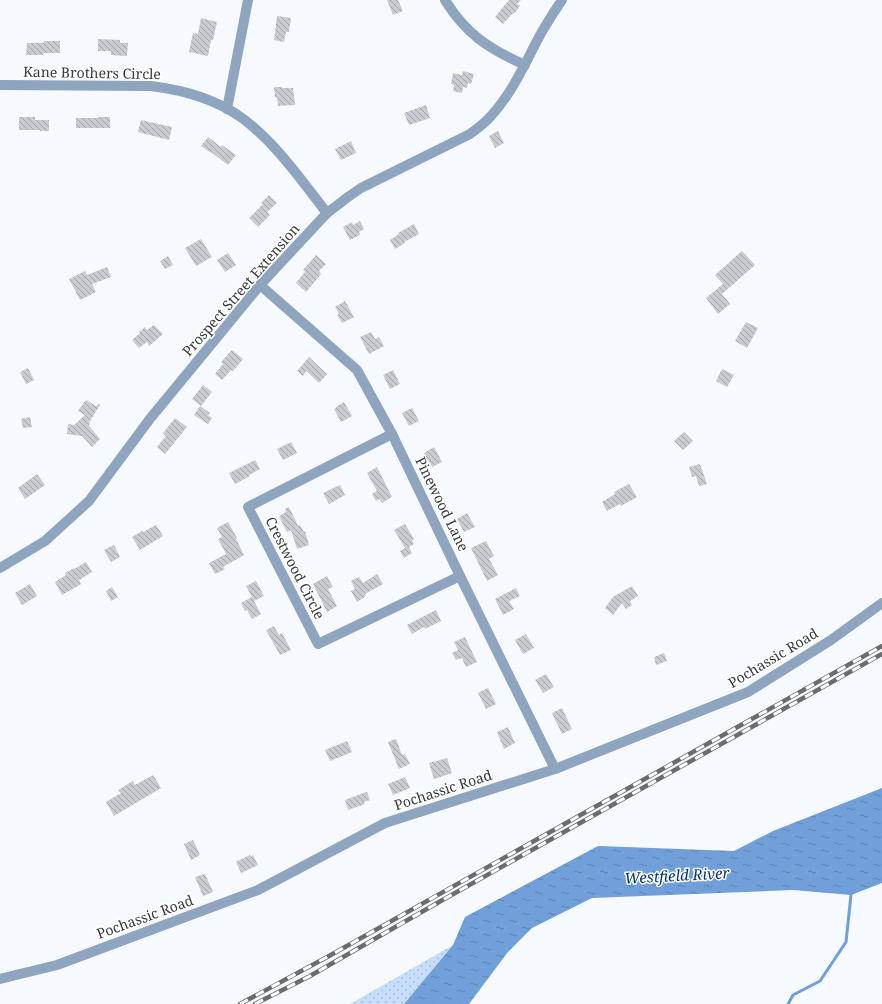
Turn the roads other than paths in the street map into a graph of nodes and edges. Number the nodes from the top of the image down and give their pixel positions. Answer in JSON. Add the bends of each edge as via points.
{"nodes":[{"id":1,"x":248,"y":0,"type":"edge"},
{"id":2,"x":445,"y":0,"type":"edge"},
{"id":3,"x":562,"y":0,"type":"edge"},
{"id":4,"x":525,"y":65,"type":"junction"},
{"id":5,"x":0,"y":85,"type":"edge"},
{"id":6,"x":228,"y":110,"type":"junction"},
{"id":7,"x":327,"y":213,"type":"junction"},
{"id":8,"x":260,"y":285,"type":"junction"},
{"id":9,"x":392,"y":434,"type":"junction"},
{"id":10,"x":0,"y":568,"type":"edge"},
{"id":11,"x":460,"y":576,"type":"junction"},
{"id":12,"x":882,"y":603,"type":"edge"},
{"id":13,"x":555,"y":769,"type":"junction"},
{"id":14,"x":0,"y":979,"type":"edge"}],
"edges":[{"from":1,"to":6,"type":"street"},
{"from":2,"to":4,"type":"street","via":[[462,23],[483,43]]},
{"from":3,"to":4,"type":"street","name":"Prospect Street Extension","via":[[550,17]]},
{"from":4,"to":7,"type":"street","name":"Prospect Street Extension","via":[[500,106],[470,134],[361,188]]},
{"from":5,"to":6,"type":"street","name":"Kane Brothers Circle","via":[[166,88],[213,102]]},
{"from":6,"to":7,"type":"street","name":"Kane Brothers Circle","via":[[242,118],[268,141]]},
{"from":7,"to":8,"type":"street","name":"Prospect Street Extension"},
{"from":8,"to":9,"type":"street","name":"Pinewood Lane","via":[[357,370]]},
{"from":8,"to":10,"type":"street","name":"Prospect Street Extension","via":[[149,420],[89,501],[44,541]]},
{"from":9,"to":11,"type":"street","name":"Pinewood Lane"},
{"from":9,"to":11,"type":"street","name":"Crestwood Circle","via":[[248,507],[318,644]]},
{"from":11,"to":13,"type":"street","name":"Pinewood Lane"},
{"from":12,"to":13,"type":"street","name":"Pochassic Road","via":[[830,640],[748,692]]},
{"from":13,"to":14,"type":"street","name":"Pochassic Road","via":[[386,823],[258,890],[57,965]]}]}
